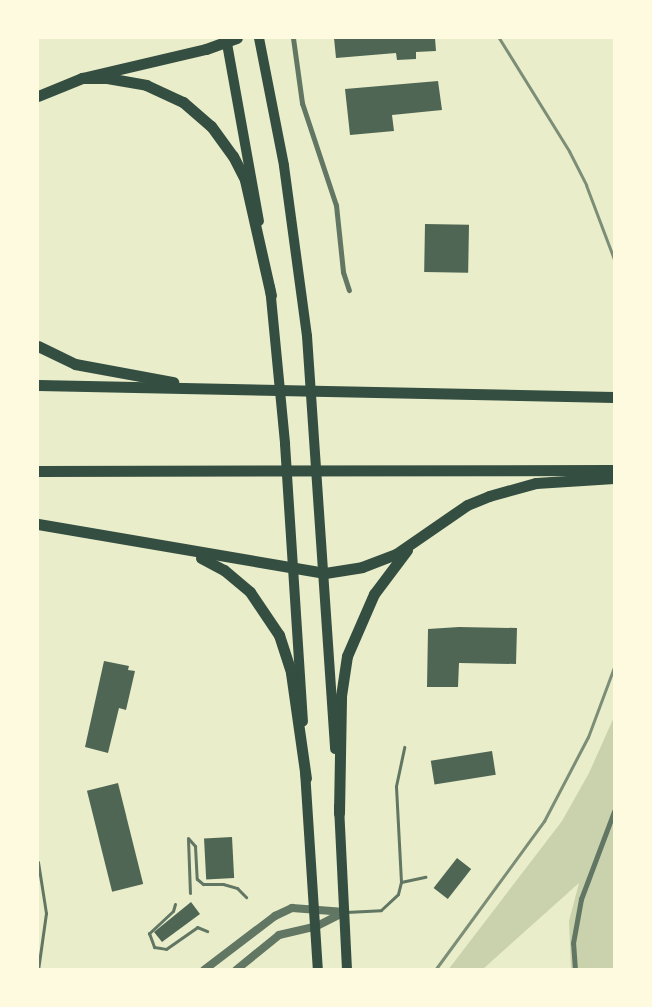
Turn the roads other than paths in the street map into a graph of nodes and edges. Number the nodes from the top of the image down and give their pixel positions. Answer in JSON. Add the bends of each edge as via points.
{"nodes":[{"id":1,"x":259,"y":38,"type":"edge"},
{"id":2,"x":293,"y":38,"type":"edge"},
{"id":3,"x":230,"y":39,"type":"edge"},
{"id":4,"x":82,"y":78,"type":"junction"},
{"id":5,"x":38,"y":96,"type":"edge"},
{"id":6,"x":349,"y":290,"type":"dead end"},
{"id":7,"x":271,"y":295,"type":"junction"},
{"id":8,"x":38,"y":346,"type":"edge"},
{"id":9,"x":38,"y":385,"type":"edge"},
{"id":10,"x":210,"y":389,"type":"junction"},
{"id":11,"x":614,"y":397,"type":"edge"},
{"id":12,"x":38,"y":471,"type":"edge"},
{"id":13,"x":609,"y":474,"type":"edge"},
{"id":14,"x":38,"y":524,"type":"edge"},
{"id":15,"x":412,"y":544,"type":"junction"},
{"id":16,"x":178,"y":550,"type":"junction"},
{"id":17,"x":294,"y":570,"type":"junction"},
{"id":18,"x":325,"y":573,"type":"junction"},
{"id":19,"x":404,"y":747,"type":"dead end"},
{"id":20,"x":306,"y":778,"type":"junction"},
{"id":21,"x":614,"y":811,"type":"edge"},
{"id":22,"x":339,"y":813,"type":"junction"},
{"id":23,"x":38,"y":862,"type":"edge"},
{"id":24,"x":425,"y":877,"type":"dead end"},
{"id":25,"x":401,"y":882,"type":"junction"},
{"id":26,"x":190,"y":893,"type":"dead end"},
{"id":27,"x":246,"y":898,"type":"dead end"},
{"id":28,"x":175,"y":904,"type":"dead end"},
{"id":29,"x":314,"y":908,"type":"junction"},
{"id":30,"x":345,"y":912,"type":"junction"},
{"id":31,"x":315,"y":927,"type":"junction"},
{"id":32,"x":207,"y":931,"type":"dead end"},
{"id":33,"x":219,"y":958,"type":"junction"},
{"id":34,"x":38,"y":970,"type":"edge"},
{"id":35,"x":204,"y":970,"type":"edge"},
{"id":36,"x":214,"y":970,"type":"edge"},
{"id":37,"x":236,"y":970,"type":"edge"},
{"id":38,"x":318,"y":970,"type":"edge"},
{"id":39,"x":347,"y":970,"type":"edge"},
{"id":40,"x":575,"y":970,"type":"edge"}],
"edges":[{"from":1,"to":18,"type":"main road","via":[[284,166],[307,336]]},
{"from":2,"to":6,"type":"street","via":[[294,66],[302,103],[336,205],[343,272]]},
{"from":3,"to":4,"type":"highway"},
{"from":3,"to":7,"type":"main road"},
{"from":4,"to":5,"type":"highway"},
{"from":4,"to":7,"type":"highway","via":[[146,85],[183,102],[211,126],[233,156],[245,180]]},
{"from":7,"to":17,"type":"main road"},
{"from":8,"to":10,"type":"highway","via":[[75,364],[101,371]]},
{"from":9,"to":10,"type":"highway"},
{"from":10,"to":11,"type":"highway"},
{"from":12,"to":13,"type":"highway","via":[[355,470]]},
{"from":13,"to":15,"type":"highway","via":[[536,483],[489,496],[438,523]]},
{"from":14,"to":16,"type":"highway"},
{"from":15,"to":18,"type":"highway","via":[[370,565]]},
{"from":15,"to":22,"type":"highway","via":[[374,594],[347,656],[341,696]]},
{"from":16,"to":17,"type":"highway"},
{"from":16,"to":20,"type":"highway","via":[[224,570],[250,592],[271,620],[285,648],[291,673]]},
{"from":17,"to":18,"type":"highway"},
{"from":17,"to":20,"type":"main road"},
{"from":18,"to":22,"type":"main road"},
{"from":19,"to":25,"type":"lane","via":[[395,793]]},
{"from":20,"to":29,"type":"main road"},
{"from":21,"to":40,"type":"street","via":[[581,898],[573,942]]},
{"from":22,"to":30,"type":"main road"},
{"from":23,"to":34,"type":"lane","via":[[46,913]]},
{"from":24,"to":25,"type":"lane"},
{"from":25,"to":30,"type":"lane","via":[[396,897],[384,908]]},
{"from":26,"to":27,"type":"lane","via":[[188,838],[195,846],[197,879],[203,884],[237,888]]},
{"from":28,"to":32,"type":"lane","via":[[174,911],[149,933],[154,947],[166,949],[198,927]]},
{"from":29,"to":30,"type":"street"},
{"from":29,"to":31,"type":"main road"},
{"from":29,"to":33,"type":"street","via":[[292,908],[275,916]]},
{"from":30,"to":31,"type":"street"},
{"from":30,"to":39,"type":"main road"},
{"from":31,"to":37,"type":"street","via":[[279,935]]},
{"from":31,"to":38,"type":"main road"},
{"from":33,"to":35,"type":"street"},
{"from":33,"to":36,"type":"street"}]}
